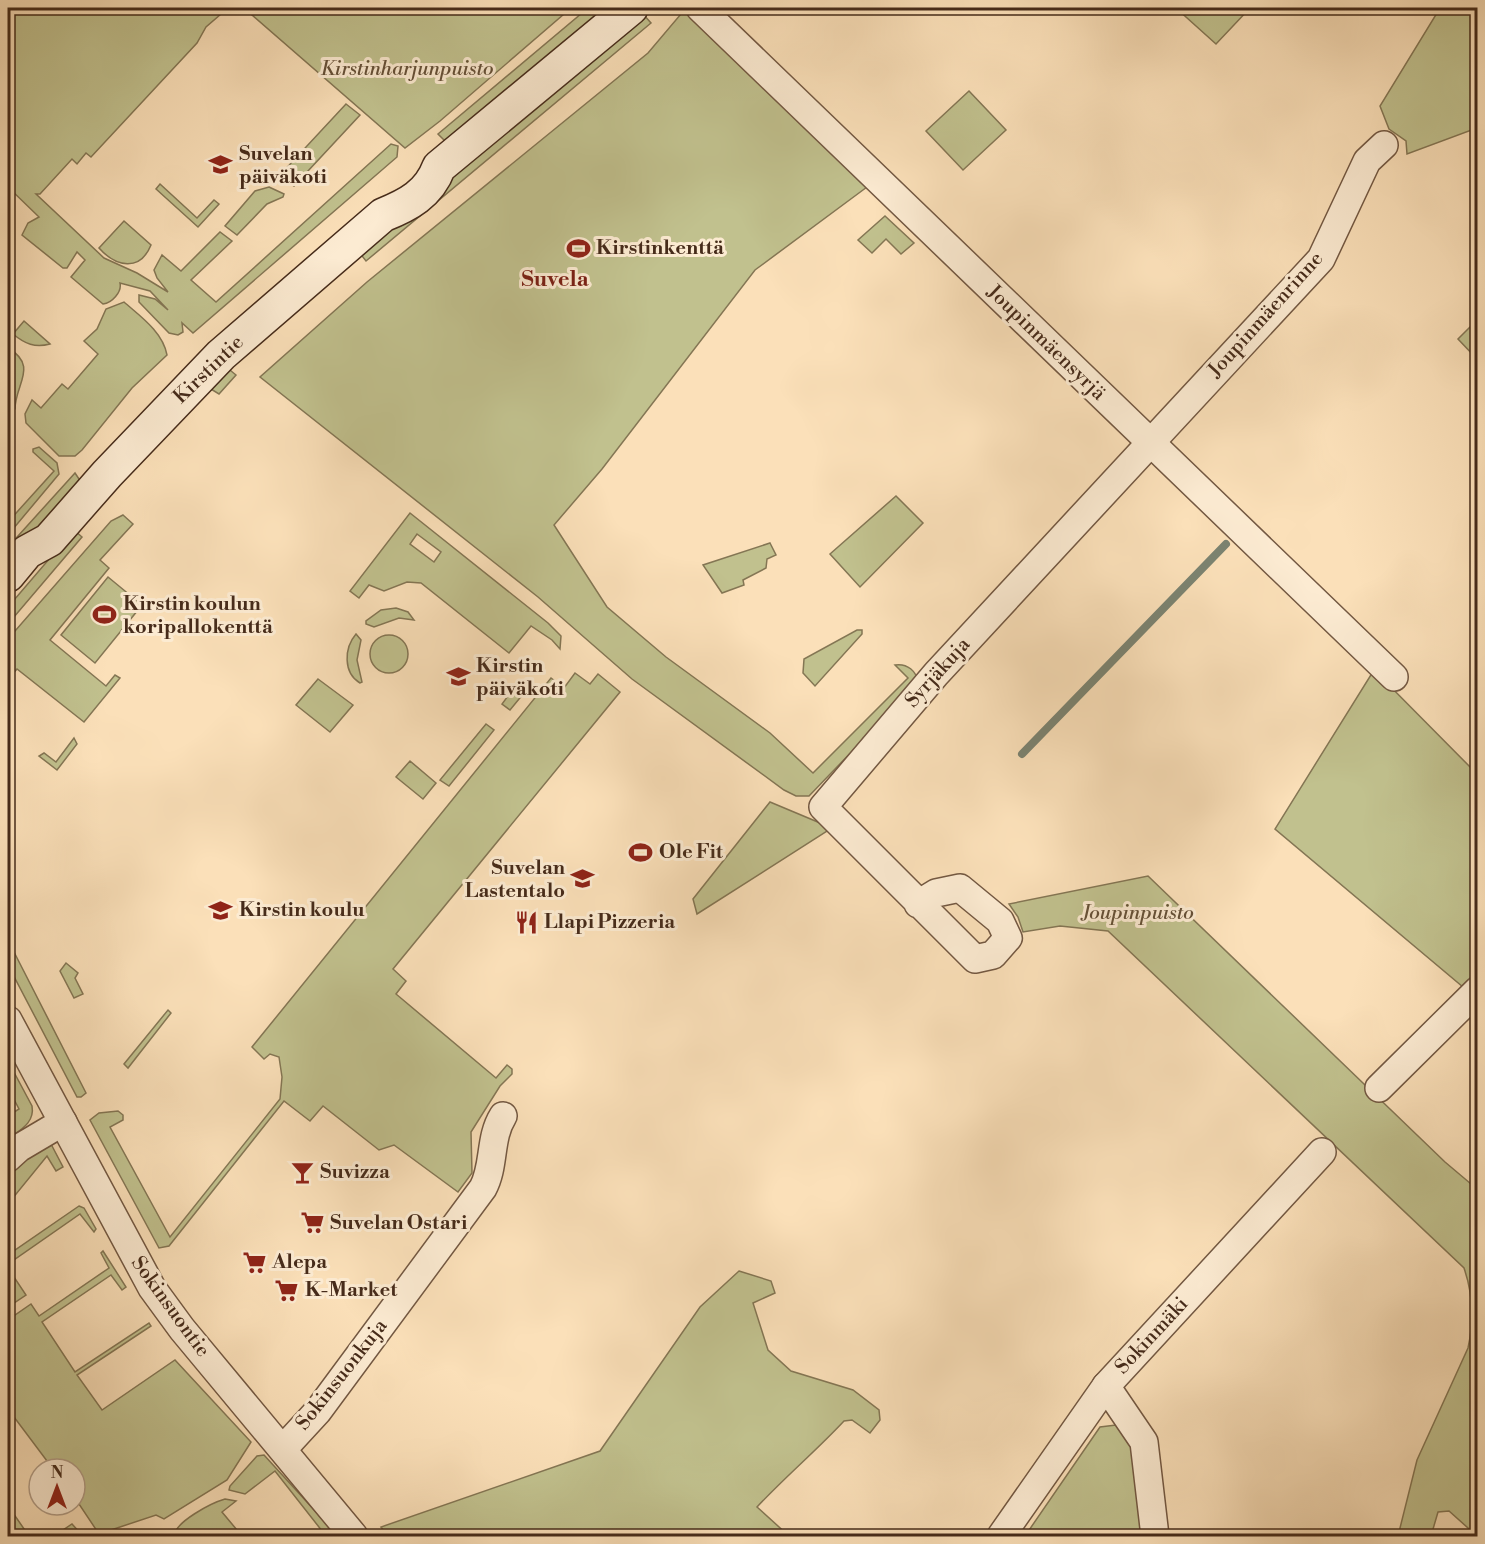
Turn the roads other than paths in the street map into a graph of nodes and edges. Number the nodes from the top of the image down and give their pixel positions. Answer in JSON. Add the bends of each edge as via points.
{"nodes":[{"id":1,"x":631,"y":8,"type":"edge"},
{"id":2,"x":700,"y":8,"type":"edge"},
{"id":3,"x":1384,"y":145,"type":"dead end"},
{"id":4,"x":1148,"y":442,"type":"junction"},
{"id":5,"x":49,"y":540,"type":"junction"},
{"id":6,"x":8,"y":575,"type":"edge"},
{"id":7,"x":8,"y":595,"type":"edge"},
{"id":8,"x":1394,"y":677,"type":"dead end"},
{"id":9,"x":918,"y":904,"type":"dead end"},
{"id":10,"x":1478,"y":990,"type":"edge"},
{"id":11,"x":8,"y":1020,"type":"edge"},
{"id":12,"x":1379,"y":1088,"type":"dead end"},
{"id":13,"x":503,"y":1116,"type":"dead end"},
{"id":14,"x":63,"y":1122,"type":"junction"},
{"id":15,"x":1322,"y":1152,"type":"dead end"},
{"id":16,"x":8,"y":1158,"type":"edge"},
{"id":17,"x":1106,"y":1386,"type":"junction"},
{"id":18,"x":283,"y":1449,"type":"junction"},
{"id":19,"x":354,"y":1536,"type":"edge"},
{"id":20,"x":1001,"y":1536,"type":"edge"},
{"id":21,"x":1155,"y":1536,"type":"edge"}],
"edges":[{"from":1,"to":5,"type":"street","name":"Kirstintie","via":[[439,167],[433,184],[408,205],[383,215],[221,355]]},
{"from":2,"to":4,"type":"street","name":"Joupinmäensyrjä"},
{"from":3,"to":4,"type":"street","name":"Joupinmäenrinne","via":[[1367,161],[1321,259]]},
{"from":4,"to":8,"type":"street","name":"Joupinmäensyrjä"},
{"from":4,"to":9,"type":"street","name":"Syrjäkuja","via":[[936,674],[823,807]]},
{"from":5,"to":6,"type":"street","name":"Kirstintie","via":[[27,552]]},
{"from":5,"to":7,"type":"street","name":"Kirstintie","via":[[41,564],[17,591]]},
{"from":10,"to":12,"type":"street"},
{"from":11,"to":14,"type":"street","name":"Sokinsuontie"},
{"from":13,"to":18,"type":"street","name":"Sokinsuonkuja","via":[[496,1126],[490,1174],[483,1188],[318,1412]]},
{"from":14,"to":16,"type":"street"},
{"from":14,"to":18,"type":"street","name":"Sokinsuontie","via":[[152,1288]]},
{"from":15,"to":17,"type":"street","name":"Sokinmäki"},
{"from":17,"to":20,"type":"street","name":"Sokinmäki"},
{"from":17,"to":21,"type":"street","via":[[1144,1442]]},
{"from":18,"to":19,"type":"street","name":"Sokinsuontie"}]}
